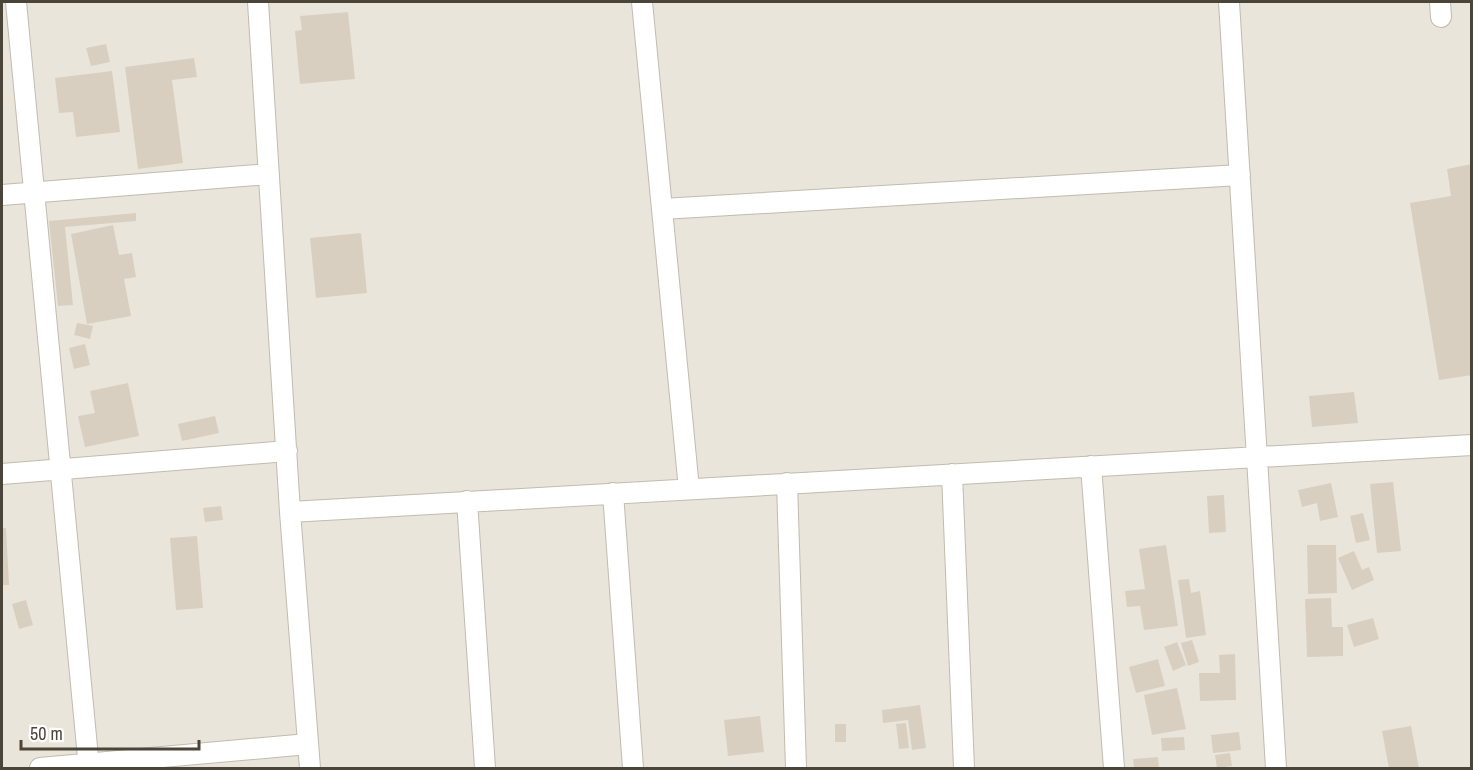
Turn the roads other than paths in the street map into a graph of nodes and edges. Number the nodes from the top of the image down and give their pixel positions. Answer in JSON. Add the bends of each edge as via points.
{"nodes":[{"id":1,"x":16,"y":2,"type":"edge"},
{"id":2,"x":258,"y":2,"type":"edge"},
{"id":3,"x":642,"y":2,"type":"edge"},
{"id":4,"x":1229,"y":2,"type":"edge"},
{"id":5,"x":269,"y":174,"type":"junction"},
{"id":6,"x":1240,"y":175,"type":"junction"},
{"id":7,"x":34,"y":192,"type":"junction"},
{"id":8,"x":2,"y":195,"type":"edge"},
{"id":9,"x":662,"y":209,"type":"junction"},
{"id":10,"x":1472,"y":445,"type":"edge"},
{"id":11,"x":287,"y":451,"type":"junction"},
{"id":12,"x":1257,"y":457,"type":"junction"},
{"id":13,"x":1091,"y":466,"type":"junction"},
{"id":14,"x":60,"y":469,"type":"junction"},
{"id":15,"x":2,"y":474,"type":"edge"},
{"id":16,"x":952,"y":474,"type":"junction"},
{"id":17,"x":787,"y":483,"type":"junction"},
{"id":18,"x":690,"y":489,"type":"junction"},
{"id":19,"x":613,"y":493,"type":"junction"},
{"id":20,"x":467,"y":501,"type":"junction"},
{"id":21,"x":290,"y":512,"type":"junction"},
{"id":22,"x":308,"y":744,"type":"junction"},
{"id":23,"x":88,"y":766,"type":"edge"},
{"id":24,"x":40,"y":768,"type":"edge"},
{"id":25,"x":310,"y":768,"type":"edge"},
{"id":26,"x":485,"y":768,"type":"edge"},
{"id":27,"x":633,"y":768,"type":"edge"},
{"id":28,"x":796,"y":768,"type":"edge"},
{"id":29,"x":964,"y":768,"type":"edge"},
{"id":30,"x":1114,"y":768,"type":"edge"},
{"id":31,"x":1276,"y":768,"type":"edge"}],
"edges":[{"from":1,"to":7,"type":"street"},
{"from":2,"to":5,"type":"street"},
{"from":3,"to":9,"type":"street"},
{"from":4,"to":6,"type":"street"},
{"from":5,"to":7,"type":"street"},
{"from":5,"to":11,"type":"street"},
{"from":6,"to":9,"type":"street"},
{"from":6,"to":12,"type":"street"},
{"from":7,"to":8,"type":"street"},
{"from":7,"to":14,"type":"street"},
{"from":9,"to":18,"type":"street"},
{"from":10,"to":12,"type":"street"},
{"from":11,"to":14,"type":"street"},
{"from":11,"to":21,"type":"street"},
{"from":12,"to":13,"type":"street"},
{"from":12,"to":31,"type":"street"},
{"from":13,"to":16,"type":"street"},
{"from":13,"to":30,"type":"street"},
{"from":14,"to":15,"type":"street"},
{"from":14,"to":23,"type":"street"},
{"from":16,"to":17,"type":"street"},
{"from":16,"to":29,"type":"street"},
{"from":17,"to":18,"type":"street"},
{"from":17,"to":28,"type":"street"},
{"from":18,"to":19,"type":"street"},
{"from":19,"to":20,"type":"street"},
{"from":19,"to":27,"type":"street"},
{"from":20,"to":21,"type":"street"},
{"from":20,"to":26,"type":"street"},
{"from":21,"to":22,"type":"street"},
{"from":22,"to":23,"type":"street"},
{"from":22,"to":25,"type":"street"},
{"from":23,"to":24,"type":"street"}]}
